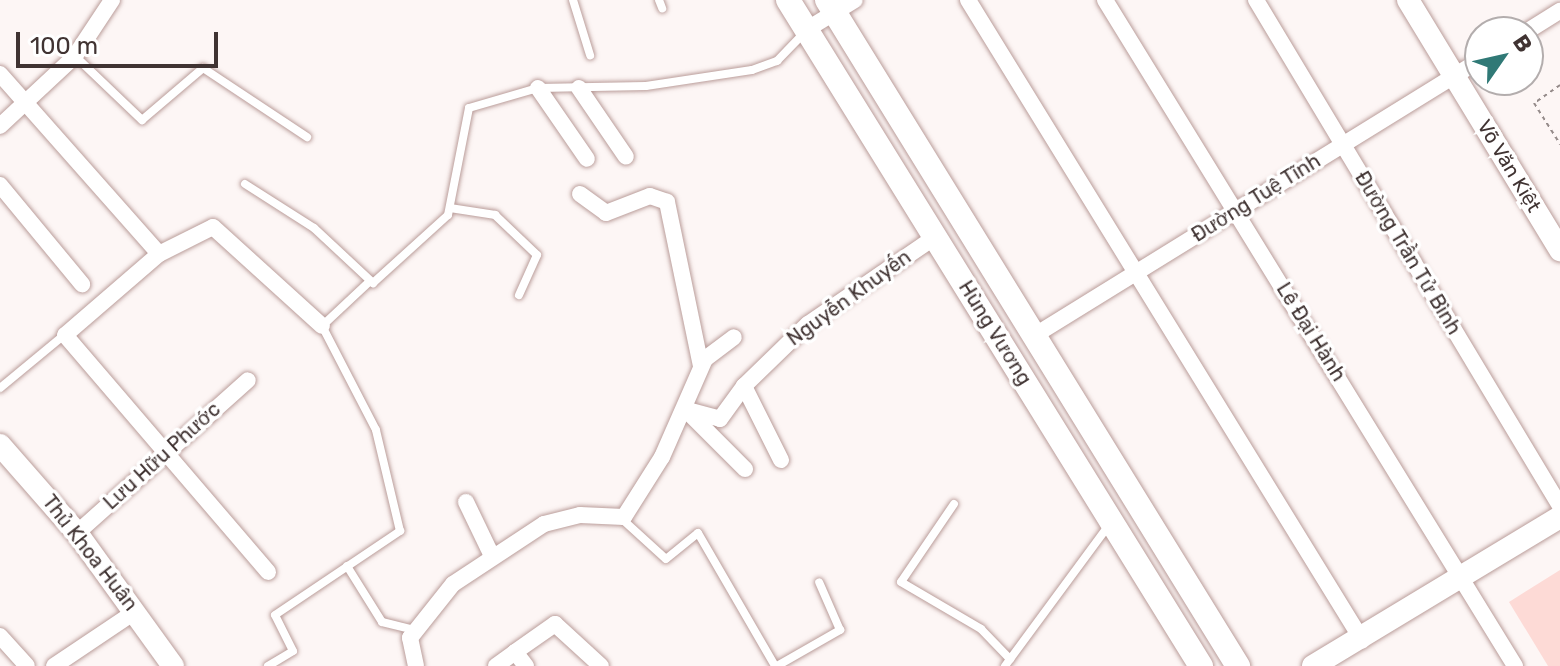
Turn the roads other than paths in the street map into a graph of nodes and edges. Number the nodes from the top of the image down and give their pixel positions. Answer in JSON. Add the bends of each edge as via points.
{"nodes":[{"id":1,"x":112,"y":0,"type":"edge"},
{"id":2,"x":573,"y":0,"type":"edge"},
{"id":3,"x":788,"y":0,"type":"edge"},
{"id":4,"x":968,"y":0,"type":"edge"},
{"id":5,"x":1105,"y":0,"type":"edge"},
{"id":6,"x":1256,"y":0,"type":"edge"},
{"id":7,"x":1408,"y":0,"type":"edge"},
{"id":8,"x":1556,"y":0,"type":"edge"},
{"id":9,"x":839,"y":4,"type":"edge"},
{"id":10,"x":1560,"y":9,"type":"edge"},
{"id":11,"x":806,"y":30,"type":"junction"},
{"id":12,"x":590,"y":55,"type":"dead end"},
{"id":13,"x":75,"y":56,"type":"junction"},
{"id":14,"x":1464,"y":70,"type":"edge"},
{"id":15,"x":0,"y":74,"type":"edge"},
{"id":16,"x":1454,"y":76,"type":"junction"},
{"id":17,"x":538,"y":88,"type":"junction"},
{"id":18,"x":579,"y":88,"type":"junction"},
{"id":19,"x":26,"y":104,"type":"junction"},
{"id":20,"x":0,"y":126,"type":"edge"},
{"id":21,"x":307,"y":137,"type":"dead end"},
{"id":22,"x":1343,"y":144,"type":"junction"},
{"id":23,"x":626,"y":157,"type":"dead end"},
{"id":24,"x":587,"y":159,"type":"dead end"},
{"id":25,"x":245,"y":184,"type":"dead end"},
{"id":26,"x":0,"y":185,"type":"edge"},
{"id":27,"x":580,"y":194,"type":"dead end"},
{"id":28,"x":450,"y":208,"type":"junction"},
{"id":29,"x":1236,"y":210,"type":"junction"},
{"id":30,"x":935,"y":237,"type":"junction"},
{"id":31,"x":1560,"y":250,"type":"edge"},
{"id":32,"x":159,"y":254,"type":"junction"},
{"id":33,"x":1135,"y":272,"type":"junction"},
{"id":34,"x":369,"y":282,"type":"junction"},
{"id":35,"x":82,"y":284,"type":"dead end"},
{"id":36,"x":519,"y":295,"type":"dead end"},
{"id":37,"x":322,"y":326,"type":"junction"},
{"id":38,"x":65,"y":335,"type":"junction"},
{"id":39,"x":734,"y":337,"type":"dead end"},
{"id":40,"x":1032,"y":337,"type":"junction"},
{"id":41,"x":701,"y":366,"type":"junction"},
{"id":42,"x":248,"y":380,"type":"dead end"},
{"id":43,"x":744,"y":386,"type":"junction"},
{"id":44,"x":0,"y":388,"type":"edge"},
{"id":45,"x":685,"y":409,"type":"junction"},
{"id":46,"x":0,"y":445,"type":"edge"},
{"id":47,"x":162,"y":455,"type":"junction"},
{"id":48,"x":781,"y":460,"type":"dead end"},
{"id":49,"x":745,"y":469,"type":"dead end"},
{"id":50,"x":466,"y":502,"type":"dead end"},
{"id":51,"x":954,"y":504,"type":"dead end"},
{"id":52,"x":1560,"y":506,"type":"edge"},
{"id":53,"x":1560,"y":517,"type":"edge"},
{"id":54,"x":622,"y":519,"type":"junction"},
{"id":55,"x":1112,"y":522,"type":"junction"},
{"id":56,"x":77,"y":533,"type":"junction"},
{"id":57,"x":492,"y":556,"type":"junction"},
{"id":58,"x":347,"y":566,"type":"junction"},
{"id":59,"x":268,"y":572,"type":"dead end"},
{"id":60,"x":1463,"y":579,"type":"junction"},
{"id":61,"x":819,"y":582,"type":"dead end"},
{"id":62,"x":136,"y":611,"type":"junction"},
{"id":63,"x":414,"y":630,"type":"junction"},
{"id":64,"x":0,"y":636,"type":"edge"},
{"id":65,"x":1362,"y":640,"type":"junction"},
{"id":66,"x":515,"y":652,"type":"junction"},
{"id":67,"x":1008,"y":662,"type":"edge"},
{"id":68,"x":27,"y":666,"type":"edge"},
{"id":69,"x":54,"y":666,"type":"edge"},
{"id":70,"x":173,"y":666,"type":"edge"},
{"id":71,"x":268,"y":666,"type":"edge"},
{"id":72,"x":416,"y":666,"type":"edge"},
{"id":73,"x":496,"y":666,"type":"edge"},
{"id":74,"x":526,"y":666,"type":"edge"},
{"id":75,"x":601,"y":666,"type":"edge"},
{"id":76,"x":776,"y":666,"type":"edge"},
{"id":77,"x":1201,"y":666,"type":"edge"},
{"id":78,"x":1238,"y":666,"type":"edge"},
{"id":79,"x":1313,"y":666,"type":"edge"},
{"id":80,"x":1515,"y":666,"type":"edge"}],
"edges":[{"from":1,"to":13,"type":"street"},
{"from":2,"to":12,"type":"lane"},
{"from":3,"to":11,"type":"main road","name":"Hùng Vương"},
{"from":4,"to":33,"type":"street"},
{"from":5,"to":29,"type":"street","name":"Lê Đại Hành"},
{"from":6,"to":22,"type":"street","name":"Đường Trần Tử Bình"},
{"from":7,"to":16,"type":"street","name":"Võ Văn Kiệt"},
{"from":8,"to":10,"type":"street"},
{"from":9,"to":11,"type":"street"},
{"from":9,"to":40,"type":"main road","name":"Hùng Vương"},
{"from":11,"to":18,"type":"lane","via":[[777,61],[752,70]]},
{"from":11,"to":30,"type":"main road","name":"Hùng Vương"},
{"from":13,"to":19,"type":"street"},
{"from":13,"to":21,"type":"lane","via":[[142,120],[203,68]]},
{"from":14,"to":16,"type":"street","name":"Đường Tuệ Tĩnh"},
{"from":15,"to":19,"type":"street"},
{"from":16,"to":22,"type":"street","name":"Đường Tuệ Tĩnh"},
{"from":16,"to":31,"type":"street","name":"Võ Văn Kiệt"},
{"from":17,"to":18,"type":"lane"},
{"from":17,"to":24,"type":"street"},
{"from":17,"to":28,"type":"lane","via":[[465,112],[465,153]]},
{"from":18,"to":23,"type":"street"},
{"from":19,"to":20,"type":"street"},
{"from":19,"to":32,"type":"street"},
{"from":22,"to":29,"type":"street","name":"Đường Tuệ Tĩnh"},
{"from":22,"to":52,"type":"street","name":"Đường Trần Tử Bình"},
{"from":25,"to":34,"type":"lane","via":[[314,228]]},
{"from":26,"to":35,"type":"street"},
{"from":27,"to":41,"type":"street","via":[[606,213],[650,196],[667,202]]},
{"from":28,"to":34,"type":"lane"},
{"from":28,"to":36,"type":"lane","via":[[495,215],[537,255]]},
{"from":29,"to":33,"type":"street","name":"Đường Tuệ Tĩnh"},
{"from":29,"to":60,"type":"street","name":"Lê Đại Hành"},
{"from":30,"to":43,"type":"street","name":"Nguyễn Khuyến","via":[[765,361]]},
{"from":30,"to":55,"type":"main road","name":"Hùng Vương"},
{"from":32,"to":37,"type":"street","via":[[213,227]]},
{"from":32,"to":38,"type":"street"},
{"from":33,"to":40,"type":"street","name":"Đường Tuệ Tĩnh"},
{"from":33,"to":65,"type":"street"},
{"from":34,"to":37,"type":"lane"},
{"from":37,"to":58,"type":"lane","via":[[376,430],[400,531]]},
{"from":38,"to":44,"type":"lane"},
{"from":38,"to":47,"type":"street"},
{"from":39,"to":41,"type":"street"},
{"from":40,"to":78,"type":"main road","name":"Hùng Vương"},
{"from":41,"to":45,"type":"street"},
{"from":42,"to":47,"type":"street","name":"Lưu Hữu Phước"},
{"from":43,"to":45,"type":"street","name":"Nguyễn Khuyến","via":[[720,419]]},
{"from":43,"to":48,"type":"street"},
{"from":45,"to":49,"type":"street"},
{"from":45,"to":54,"type":"street"},
{"from":46,"to":56,"type":"street","name":"Thủ Khoa Huân"},
{"from":47,"to":56,"type":"street","name":"Lưu Hữu Phước"},
{"from":47,"to":59,"type":"street"},
{"from":50,"to":57,"type":"street"},
{"from":51,"to":67,"type":"lane","via":[[901,582],[981,629]]},
{"from":53,"to":60,"type":"street"},
{"from":54,"to":57,"type":"street","via":[[580,515],[544,524]]},
{"from":54,"to":76,"type":"lane","via":[[666,559],[698,533]]},
{"from":55,"to":67,"type":"lane"},
{"from":55,"to":77,"type":"main road","name":"Hùng Vương"},
{"from":56,"to":62,"type":"street","name":"Thủ Khoa Huân"},
{"from":57,"to":63,"type":"street","via":[[443,591]]},
{"from":58,"to":63,"type":"lane","via":[[382,622]]},
{"from":58,"to":71,"type":"lane","via":[[275,615],[293,651]]},
{"from":60,"to":65,"type":"street"},
{"from":60,"to":80,"type":"street","name":"Lê Đại Hành"},
{"from":61,"to":76,"type":"lane","via":[[840,630]]},
{"from":62,"to":69,"type":"street"},
{"from":62,"to":70,"type":"street","name":"Thủ Khoa Huân"},
{"from":63,"to":72,"type":"street","via":[[409,644]]},
{"from":64,"to":68,"type":"street"},
{"from":65,"to":79,"type":"street"},
{"from":66,"to":73,"type":"street"},
{"from":66,"to":74,"type":"street"},
{"from":66,"to":75,"type":"street","via":[[555,624]]}]}
